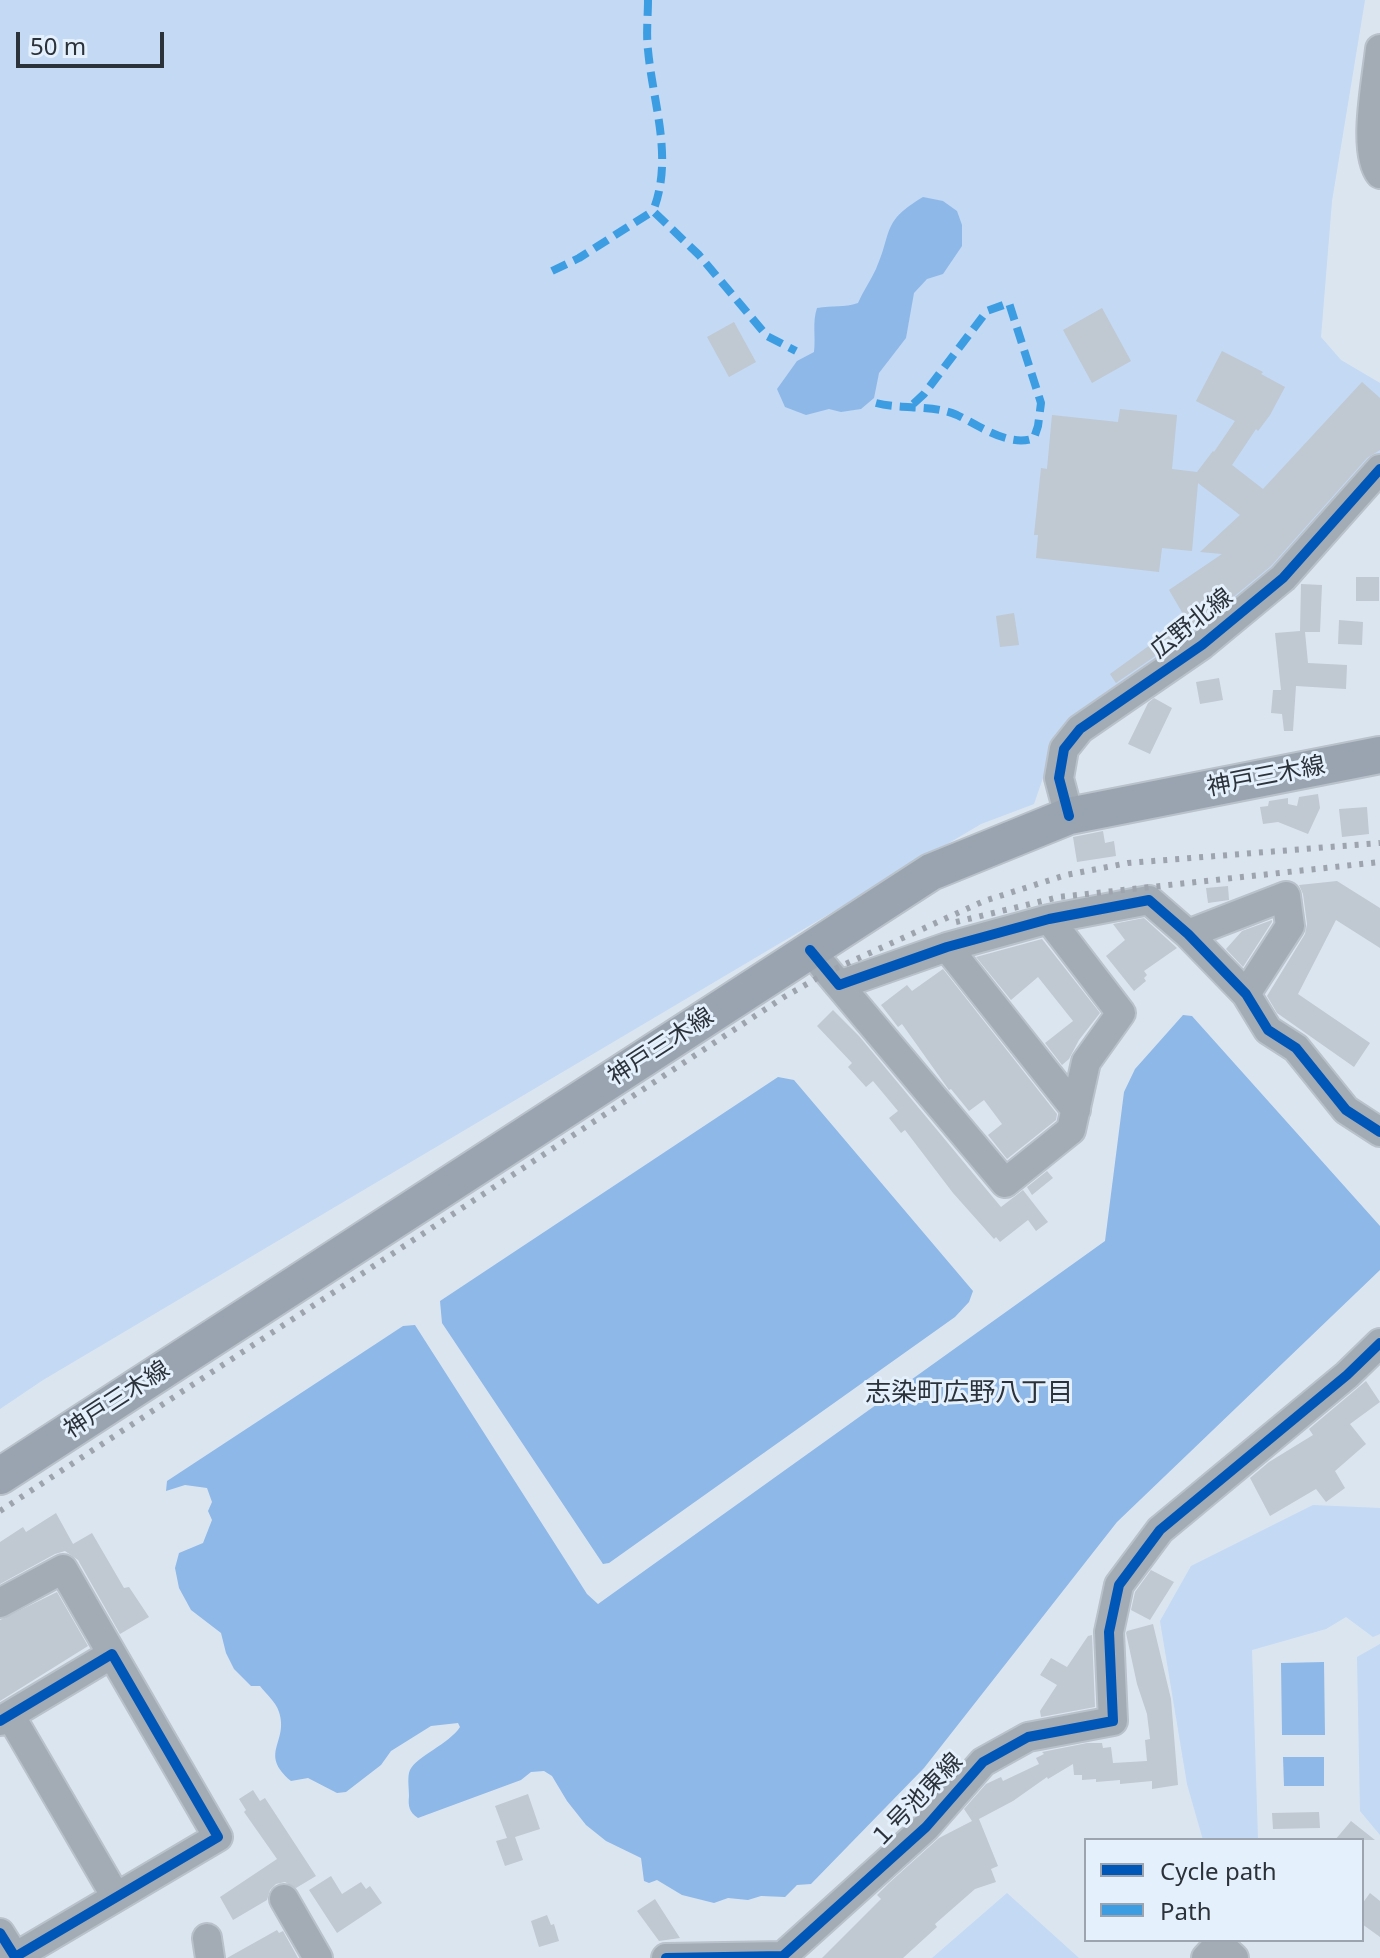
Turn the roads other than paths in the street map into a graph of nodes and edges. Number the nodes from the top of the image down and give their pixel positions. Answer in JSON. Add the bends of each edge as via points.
{"nodes":[{"id":1,"x":1380,"y":49,"type":"edge"},
{"id":2,"x":1380,"y":174,"type":"edge"},
{"id":3,"x":1380,"y":469,"type":"edge"},
{"id":4,"x":1380,"y":755,"type":"edge"},
{"id":5,"x":1069,"y":816,"type":"junction"},
{"id":6,"x":1049,"y":919,"type":"junction"},
{"id":7,"x":1188,"y":934,"type":"junction"},
{"id":8,"x":947,"y":947,"type":"junction"},
{"id":9,"x":810,"y":950,"type":"junction"},
{"id":10,"x":839,"y":985,"type":"junction"},
{"id":11,"x":1246,"y":994,"type":"junction"},
{"id":12,"x":1076,"y":1110,"type":"junction"},
{"id":13,"x":1380,"y":1132,"type":"edge"},
{"id":14,"x":1380,"y":1343,"type":"edge"},
{"id":15,"x":0,"y":1476,"type":"edge"},
{"id":16,"x":0,"y":1603,"type":"edge"},
{"id":17,"x":112,"y":1654,"type":"junction"},
{"id":18,"x":5,"y":1718,"type":"edge"},
{"id":19,"x":116,"y":1897,"type":"junction"},
{"id":20,"x":284,"y":1899,"type":"dead end"},
{"id":21,"x":7,"y":1945,"type":"edge"},
{"id":22,"x":318,"y":1958,"type":"edge"},
{"id":23,"x":666,"y":1958,"type":"edge"}],
"edges":[{"from":1,"to":2,"type":"street","via":[[1371,149]]},
{"from":3,"to":5,"type":"street","name":"広野北線","via":[[1283,578],[1202,645],[1080,729],[1064,749],[1059,778]]},
{"from":4,"to":5,"type":"main road","name":"神戸三木線"},
{"from":5,"to":9,"type":"main road","name":"神戸三木線","via":[[931,872]]},
{"from":6,"to":7,"type":"street","via":[[1149,900]]},
{"from":6,"to":8,"type":"street"},
{"from":6,"to":12,"type":"street","via":[[1121,1013],[1086,1062]]},
{"from":7,"to":11,"type":"street"},
{"from":7,"to":11,"type":"street","via":[[1286,896],[1290,926]]},
{"from":8,"to":10,"type":"street"},
{"from":8,"to":12,"type":"street"},
{"from":9,"to":10,"type":"street"},
{"from":9,"to":15,"type":"main road","name":"神戸三木線"},
{"from":10,"to":12,"type":"street","via":[[1005,1183],[1071,1130]]},
{"from":11,"to":13,"type":"street","via":[[1268,1030],[1296,1048],[1346,1110]]},
{"from":14,"to":23,"type":"street","name":"１号池東線","via":[[1160,1530],[1119,1585],[1109,1632],[1113,1721],[1028,1737],[983,1762],[926,1827],[783,1956]]},
{"from":16,"to":17,"type":"street","via":[[63,1569]]},
{"from":17,"to":18,"type":"street"},
{"from":17,"to":19,"type":"street","via":[[218,1837]]},
{"from":18,"to":19,"type":"street"},
{"from":19,"to":21,"type":"street"},
{"from":20,"to":22,"type":"street"}]}
